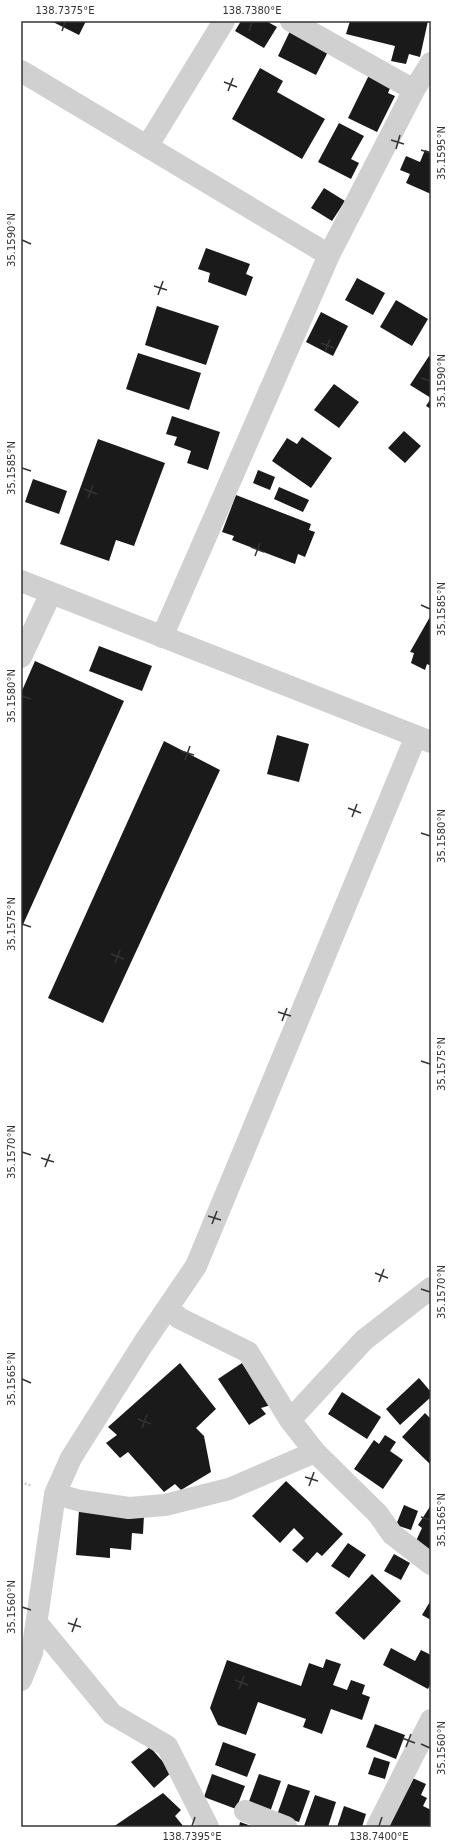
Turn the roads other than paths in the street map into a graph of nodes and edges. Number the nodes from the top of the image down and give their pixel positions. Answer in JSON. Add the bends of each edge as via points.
{"nodes":[{"id":1,"x":224,"y":21,"type":"edge"},
{"id":2,"x":291,"y":21,"type":"edge"},
{"id":3,"x":431,"y":63,"type":"edge"},
{"id":4,"x":21,"y":71,"type":"edge"},
{"id":5,"x":414,"y":90,"type":"junction"},
{"id":6,"x":148,"y":145,"type":"junction"},
{"id":7,"x":329,"y":255,"type":"junction"},
{"id":8,"x":21,"y":582,"type":"edge"},
{"id":9,"x":51,"y":594,"type":"junction"},
{"id":10,"x":162,"y":637,"type":"junction"},
{"id":11,"x":21,"y":657,"type":"edge"},
{"id":12,"x":424,"y":739,"type":"edge"},
{"id":13,"x":431,"y":1288,"type":"edge"},
{"id":14,"x":168,"y":1308,"type":"junction"},
{"id":15,"x":290,"y":1420,"type":"junction"},
{"id":16,"x":315,"y":1452,"type":"junction"},
{"id":17,"x":55,"y":1494,"type":"junction"},
{"id":18,"x":431,"y":1564,"type":"edge"},
{"id":19,"x":37,"y":1623,"type":"junction"},
{"id":20,"x":21,"y":1680,"type":"edge"},
{"id":21,"x":431,"y":1720,"type":"edge"},
{"id":22,"x":245,"y":1811,"type":"dead end"},
{"id":23,"x":208,"y":1827,"type":"edge"},
{"id":24,"x":286,"y":1827,"type":"edge"},
{"id":25,"x":377,"y":1827,"type":"edge"}],
"edges":[{"from":1,"to":6,"type":"street"},
{"from":2,"to":5,"type":"street"},
{"from":3,"to":5,"type":"street"},
{"from":4,"to":6,"type":"street"},
{"from":5,"to":7,"type":"street"},
{"from":6,"to":7,"type":"street"},
{"from":7,"to":10,"type":"street"},
{"from":8,"to":9,"type":"street"},
{"from":9,"to":10,"type":"street"},
{"from":9,"to":11,"type":"street"},
{"from":10,"to":12,"type":"street"},
{"from":12,"to":14,"type":"street","via":[[196,1266]]},
{"from":13,"to":15,"type":"street","via":[[364,1340]]},
{"from":14,"to":15,"type":"street","via":[[179,1318],[248,1352]]},
{"from":14,"to":17,"type":"street","via":[[71,1458]]},
{"from":15,"to":16,"type":"street"},
{"from":16,"to":17,"type":"street","via":[[229,1489],[165,1506],[129,1508]]},
{"from":16,"to":18,"type":"street","via":[[378,1514],[392,1534]]},
{"from":17,"to":19,"type":"street"},
{"from":19,"to":20,"type":"street","via":[[32,1654]]},
{"from":19,"to":23,"type":"street","via":[[112,1714],[168,1746]]},
{"from":21,"to":25,"type":"street"},
{"from":22,"to":24,"type":"street"}]}
